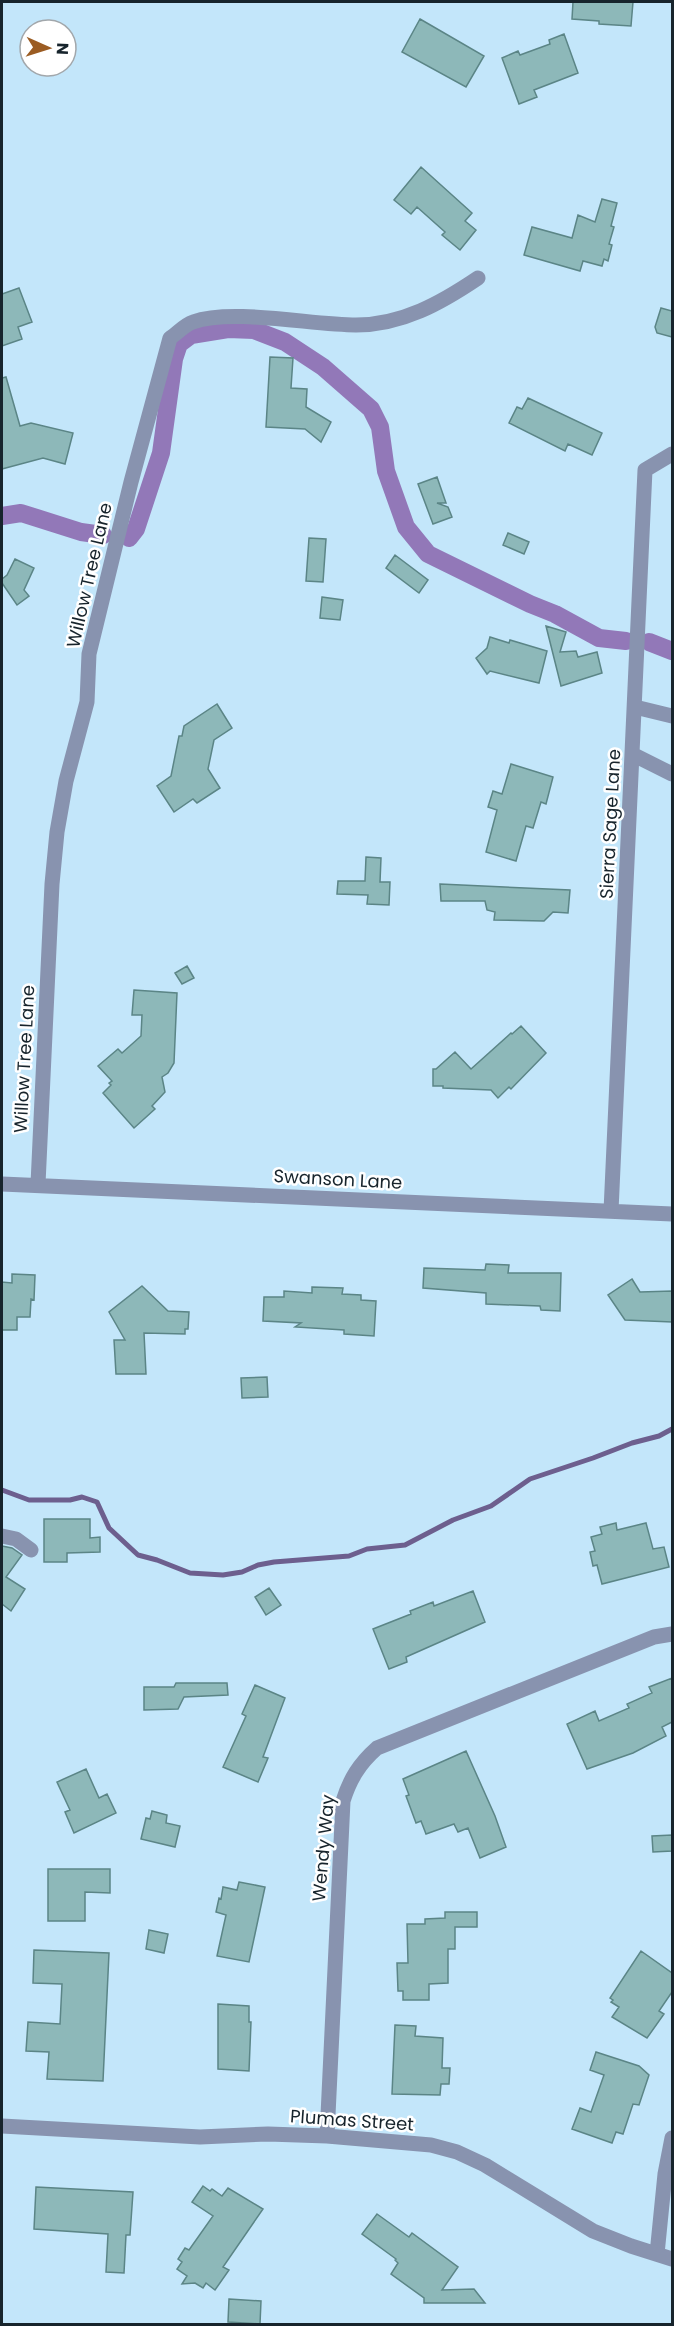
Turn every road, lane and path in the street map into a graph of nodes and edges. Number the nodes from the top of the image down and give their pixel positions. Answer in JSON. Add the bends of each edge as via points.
{"nodes":[{"id":1,"x":478,"y":278,"type":"dead end"},
{"id":2,"x":672,"y":454,"type":"edge"},
{"id":3,"x":635,"y":707,"type":"junction"},
{"id":4,"x":672,"y":716,"type":"edge"},
{"id":5,"x":632,"y":754,"type":"junction"},
{"id":6,"x":672,"y":774,"type":"edge"},
{"id":7,"x":2,"y":1184,"type":"edge"},
{"id":8,"x":38,"y":1184,"type":"junction"},
{"id":9,"x":611,"y":1212,"type":"junction"},
{"id":10,"x":672,"y":1214,"type":"edge"},
{"id":11,"x":2,"y":1536,"type":"edge"},
{"id":12,"x":31,"y":1550,"type":"dead end"},
{"id":13,"x":672,"y":1634,"type":"edge"},
{"id":14,"x":2,"y":2126,"type":"edge"},
{"id":15,"x":327,"y":2136,"type":"junction"},
{"id":16,"x":672,"y":2138,"type":"edge"},
{"id":17,"x":657,"y":2254,"type":"junction"},
{"id":18,"x":672,"y":2259,"type":"edge"}],
"edges":[{"from":1,"to":8,"type":"street","name":"Willow Tree Lane","via":[[433,306],[382,323],[204,318],[189,323],[170,338],[89,654],[87,702],[57,832]]},
{"from":2,"to":3,"type":"street","name":"Sierra Sage Lane","via":[[645,470]]},
{"from":3,"to":4,"type":"street"},
{"from":3,"to":5,"type":"street","name":"Sierra Sage Lane"},
{"from":5,"to":6,"type":"street"},
{"from":5,"to":9,"type":"street","name":"Sierra Sage Lane"},
{"from":7,"to":8,"type":"street","name":"Swanson Lane"},
{"from":8,"to":9,"type":"street","name":"Swanson Lane"},
{"from":9,"to":10,"type":"street","name":"Swanson Lane"},
{"from":11,"to":12,"type":"street","via":[[16,1539]]},
{"from":13,"to":15,"type":"street","name":"Wendy Way","via":[[654,1637],[377,1748],[358,1767],[343,1801]]},
{"from":14,"to":15,"type":"street","name":"Plumas Street","via":[[176,2136]]},
{"from":15,"to":17,"type":"street","name":"Plumas Street","via":[[431,2145],[457,2152],[593,2231]]},
{"from":16,"to":17,"type":"street"},
{"from":17,"to":18,"type":"street","name":"Plumas Street"}]}
